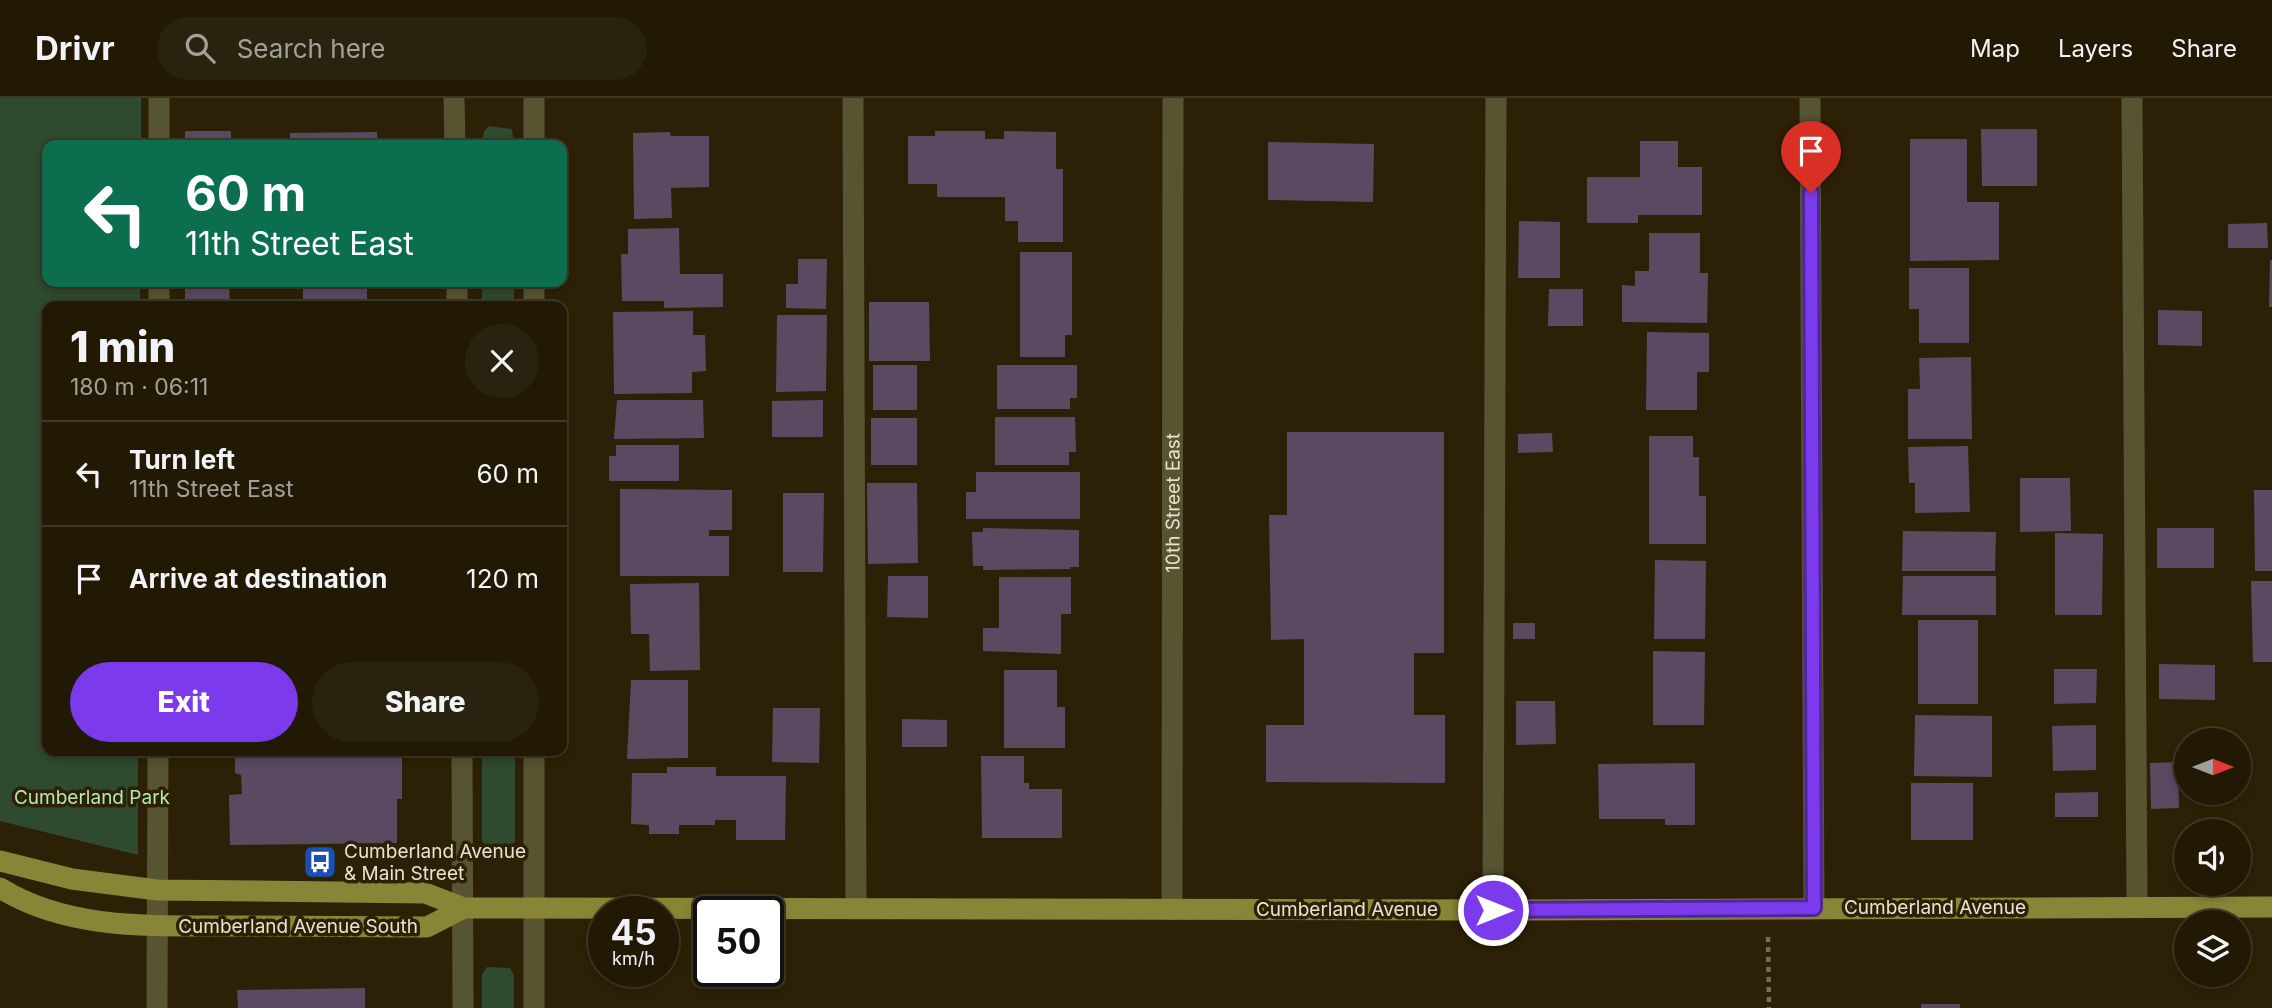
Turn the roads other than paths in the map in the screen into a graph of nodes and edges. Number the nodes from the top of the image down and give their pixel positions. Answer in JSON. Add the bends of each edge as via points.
{"nodes":[{"id":1,"x":159,"y":98,"type":"edge"},
{"id":2,"x":454,"y":98,"type":"edge"},
{"id":3,"x":534,"y":98,"type":"edge"},
{"id":4,"x":853,"y":98,"type":"edge"},
{"id":5,"x":1173,"y":98,"type":"edge"},
{"id":6,"x":1496,"y":98,"type":"edge"},
{"id":7,"x":1811,"y":98,"type":"edge"},
{"id":8,"x":2133,"y":98,"type":"edge"},
{"id":9,"x":159,"y":140,"type":"edge"},
{"id":10,"x":455,"y":140,"type":"edge"},
{"id":11,"x":534,"y":140,"type":"edge"},
{"id":12,"x":158,"y":756,"type":"edge"},
{"id":13,"x":462,"y":756,"type":"edge"},
{"id":14,"x":534,"y":756,"type":"edge"},
{"id":15,"x":0,"y":861,"type":"edge"},
{"id":16,"x":0,"y":888,"type":"edge"},
{"id":17,"x":157,"y":890,"type":"junction"},
{"id":18,"x":2137,"y":907,"type":"junction"},
{"id":19,"x":2272,"y":907,"type":"edge"},
{"id":20,"x":464,"y":908,"type":"junction"},
{"id":21,"x":534,"y":908,"type":"junction"},
{"id":22,"x":1814,"y":908,"type":"junction"},
{"id":23,"x":856,"y":909,"type":"junction"},
{"id":24,"x":1172,"y":909,"type":"junction"},
{"id":25,"x":1493,"y":910,"type":"junction"},
{"id":26,"x":157,"y":925,"type":"junction"},
{"id":27,"x":157,"y":1008,"type":"edge"},
{"id":28,"x":463,"y":1008,"type":"edge"},
{"id":29,"x":534,"y":1008,"type":"edge"}],
"edges":[{"from":1,"to":9,"type":"street"},
{"from":2,"to":10,"type":"street"},
{"from":3,"to":11,"type":"street"},
{"from":4,"to":23,"type":"street"},
{"from":5,"to":24,"type":"street","name":"10th Street East"},
{"from":6,"to":25,"type":"street"},
{"from":7,"to":22,"type":"street"},
{"from":8,"to":18,"type":"street"},
{"from":12,"to":17,"type":"street"},
{"from":13,"to":20,"type":"street"},
{"from":14,"to":21,"type":"street"},
{"from":15,"to":17,"type":"main road","name":"Cumberland Avenue South","via":[[72,879]]},
{"from":16,"to":26,"type":"main road","name":"Cumberland Avenue South","via":[[82,920]]},
{"from":17,"to":20,"type":"main road","name":"Cumberland Avenue South","via":[[425,893]]},
{"from":17,"to":26,"type":"street"},
{"from":18,"to":19,"type":"main road","name":"Cumberland Avenue"},
{"from":18,"to":22,"type":"main road","name":"Cumberland Avenue"},
{"from":20,"to":21,"type":"main road","name":"Cumberland Avenue"},
{"from":20,"to":26,"type":"main road","name":"Cumberland Avenue South","via":[[427,927]]},
{"from":20,"to":28,"type":"street"},
{"from":21,"to":23,"type":"main road","name":"Cumberland Avenue"},
{"from":21,"to":29,"type":"street"},
{"from":22,"to":25,"type":"main road","name":"Cumberland Avenue"},
{"from":23,"to":24,"type":"main road","name":"Cumberland Avenue"},
{"from":24,"to":25,"type":"main road","name":"Cumberland Avenue"},
{"from":26,"to":27,"type":"street"}]}
